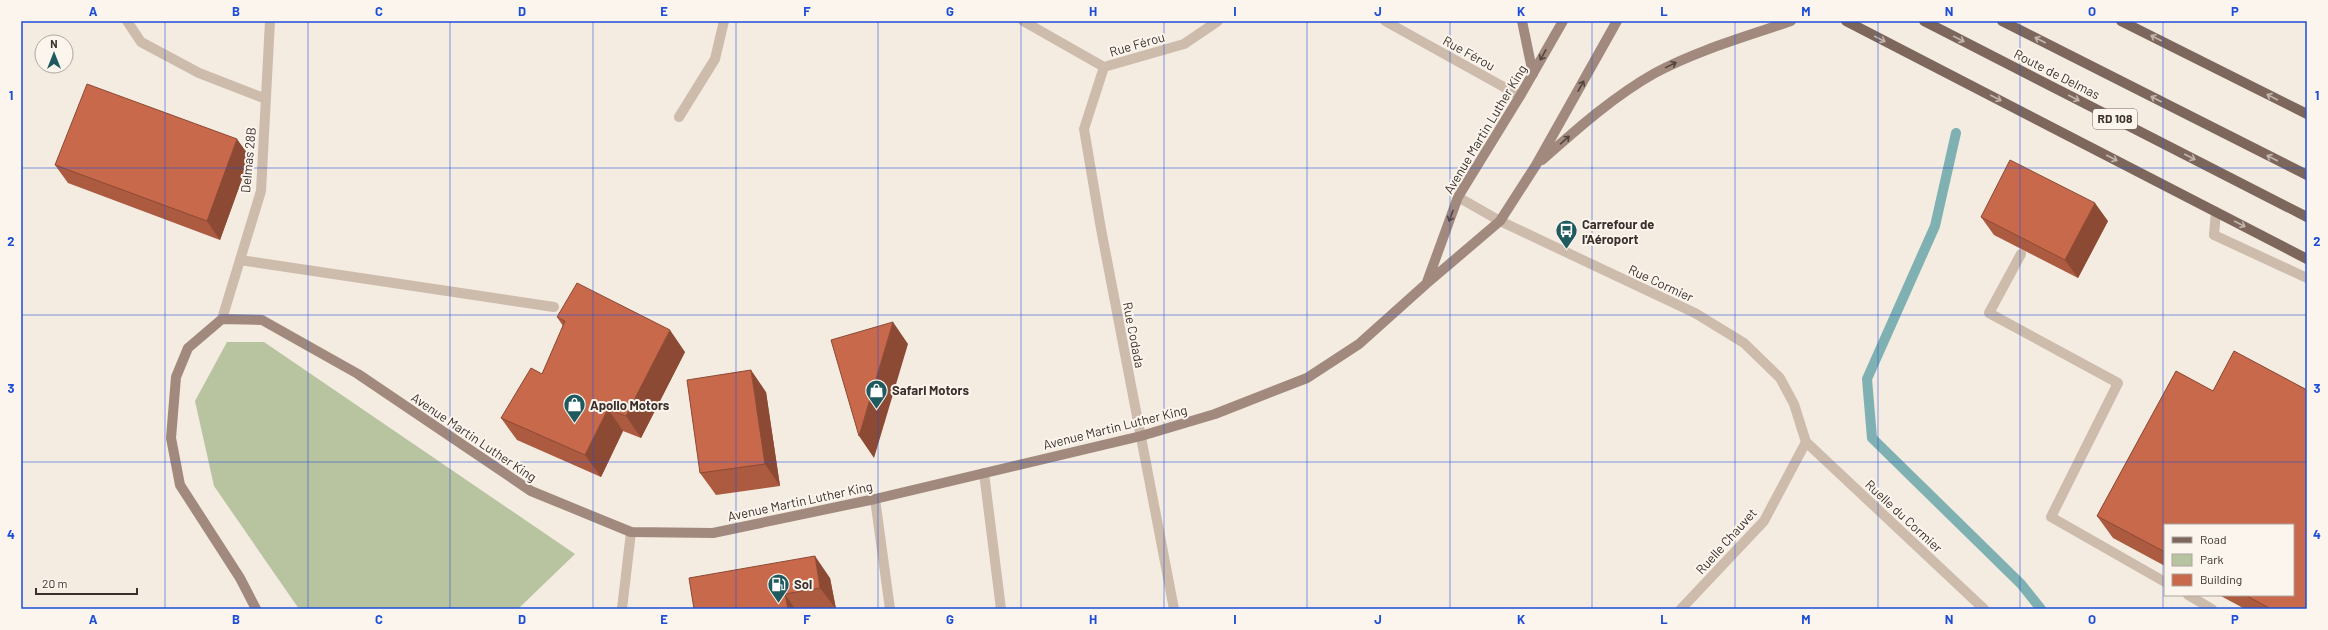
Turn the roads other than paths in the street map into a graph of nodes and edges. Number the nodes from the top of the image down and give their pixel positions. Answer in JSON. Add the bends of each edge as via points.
{"nodes":[{"id":1,"x":127,"y":21,"type":"edge"},
{"id":2,"x":270,"y":21,"type":"edge"},
{"id":3,"x":724,"y":21,"type":"edge"},
{"id":4,"x":1023,"y":21,"type":"edge"},
{"id":5,"x":1218,"y":21,"type":"edge"},
{"id":6,"x":1385,"y":21,"type":"edge"},
{"id":7,"x":1522,"y":21,"type":"edge"},
{"id":8,"x":1562,"y":21,"type":"edge"},
{"id":9,"x":1617,"y":21,"type":"edge"},
{"id":10,"x":1791,"y":21,"type":"edge"},
{"id":11,"x":1846,"y":21,"type":"edge"},
{"id":12,"x":1924,"y":21,"type":"edge"},
{"id":13,"x":2002,"y":21,"type":"edge"},
{"id":14,"x":2121,"y":21,"type":"edge"},
{"id":15,"x":1104,"y":67,"type":"junction"},
{"id":16,"x":1533,"y":74,"type":"junction"},
{"id":17,"x":1520,"y":96,"type":"junction"},
{"id":18,"x":266,"y":99,"type":"junction"},
{"id":19,"x":2307,"y":114,"type":"edge"},
{"id":20,"x":679,"y":117,"type":"dead end"},
{"id":21,"x":1536,"y":165,"type":"junction"},
{"id":22,"x":2307,"y":176,"type":"edge"},
{"id":23,"x":1458,"y":197,"type":"junction"},
{"id":24,"x":2216,"y":212,"type":"junction"},
{"id":25,"x":2307,"y":216,"type":"edge"},
{"id":26,"x":1500,"y":221,"type":"junction"},
{"id":27,"x":2022,"y":254,"type":"edge"},
{"id":28,"x":2307,"y":259,"type":"edge"},
{"id":29,"x":240,"y":260,"type":"junction"},
{"id":30,"x":2307,"y":278,"type":"edge"},
{"id":31,"x":1426,"y":284,"type":"junction"},
{"id":32,"x":554,"y":306,"type":"dead end"},
{"id":33,"x":222,"y":319,"type":"junction"},
{"id":34,"x":1141,"y":436,"type":"junction"},
{"id":35,"x":1806,"y":442,"type":"junction"},
{"id":36,"x":984,"y":473,"type":"junction"},
{"id":37,"x":875,"y":499,"type":"junction"},
{"id":38,"x":631,"y":532,"type":"junction"},
{"id":39,"x":2164,"y":581,"type":"edge"},
{"id":40,"x":2190,"y":596,"type":"edge"},
{"id":41,"x":256,"y":609,"type":"edge"},
{"id":42,"x":622,"y":609,"type":"edge"},
{"id":43,"x":890,"y":609,"type":"edge"},
{"id":44,"x":1001,"y":609,"type":"edge"},
{"id":45,"x":1174,"y":609,"type":"edge"},
{"id":46,"x":1681,"y":609,"type":"edge"},
{"id":47,"x":1984,"y":609,"type":"edge"},
{"id":48,"x":2212,"y":609,"type":"edge"}],
"edges":[{"from":1,"to":18,"type":"street","via":[[141,42],[199,73]]},
{"from":2,"to":18,"type":"street","name":"Delmas 28B"},
{"from":3,"to":20,"type":"street","via":[[715,59]]},
{"from":4,"to":15,"type":"street"},
{"from":5,"to":15,"type":"street","name":"Rue Férou","via":[[1184,44]]},
{"from":6,"to":17,"type":"street","name":"Rue Férou"},
{"from":7,"to":16,"type":"main road"},
{"from":8,"to":16,"type":"main road","name":"Avenue Martin Luther King","one_way":true},
{"from":21,"to":9,"type":"main road","one_way":true},
{"from":21,"to":10,"type":"main road","one_way":true,"via":[[1594,116],[1654,74],[1700,52]]},
{"from":11,"to":24,"type":"main road","one_way":true},
{"from":12,"to":25,"type":"main road","name":"Route de Delmas","number":"RD 108","one_way":true},
{"from":22,"to":13,"type":"main road","name":"Route de Delmas","number":"RD 108","one_way":true},
{"from":19,"to":14,"type":"main road","one_way":true},
{"from":15,"to":34,"type":"street","name":"Rue Codada","via":[[1084,129],[1102,237]]},
{"from":16,"to":17,"type":"main road","name":"Avenue Martin Luther King"},
{"from":17,"to":23,"type":"main road","name":"Avenue Martin Luther King"},
{"from":18,"to":29,"type":"street","name":"Delmas 28B","via":[[261,191]]},
{"from":21,"to":26,"type":"main road"},
{"from":23,"to":26,"type":"street","name":"Rue Cormier"},
{"from":23,"to":31,"type":"main road","name":"Avenue Martin Luther King","one_way":true},
{"from":24,"to":28,"type":"main road","one_way":true},
{"from":24,"to":30,"type":"street","via":[[2214,235]]},
{"from":26,"to":31,"type":"main road"},
{"from":26,"to":35,"type":"street","name":"Rue Cormier","via":[[1695,313],[1744,343],[1780,378],[1794,404]]},
{"from":27,"to":39,"type":"street","via":[[1988,313],[2118,383],[2051,517]]},
{"from":29,"to":32,"type":"street"},
{"from":29,"to":33,"type":"street","name":"Delmas 28B"},
{"from":31,"to":34,"type":"main road","name":"Avenue Martin Luther King","via":[[1359,344],[1307,378],[1216,414]]},
{"from":33,"to":38,"type":"main road","name":"Avenue Martin Luther King","via":[[262,320],[358,374],[530,491]]},
{"from":33,"to":41,"type":"main road","via":[[188,348],[176,377],[170,438],[180,485],[240,578]]},
{"from":34,"to":36,"type":"main road","name":"Avenue Martin Luther King"},
{"from":34,"to":45,"type":"street","name":"Rue Codada"},
{"from":35,"to":46,"type":"street","name":"Ruelle Chauvet","via":[[1764,521]]},
{"from":35,"to":47,"type":"street","name":"Ruelle du Cormier"},
{"from":36,"to":37,"type":"main road","name":"Avenue Martin Luther King"},
{"from":36,"to":44,"type":"street"},
{"from":37,"to":38,"type":"main road","name":"Avenue Martin Luther King","via":[[713,533]]},
{"from":37,"to":43,"type":"street"},
{"from":38,"to":42,"type":"street"},
{"from":40,"to":48,"type":"street"}]}
